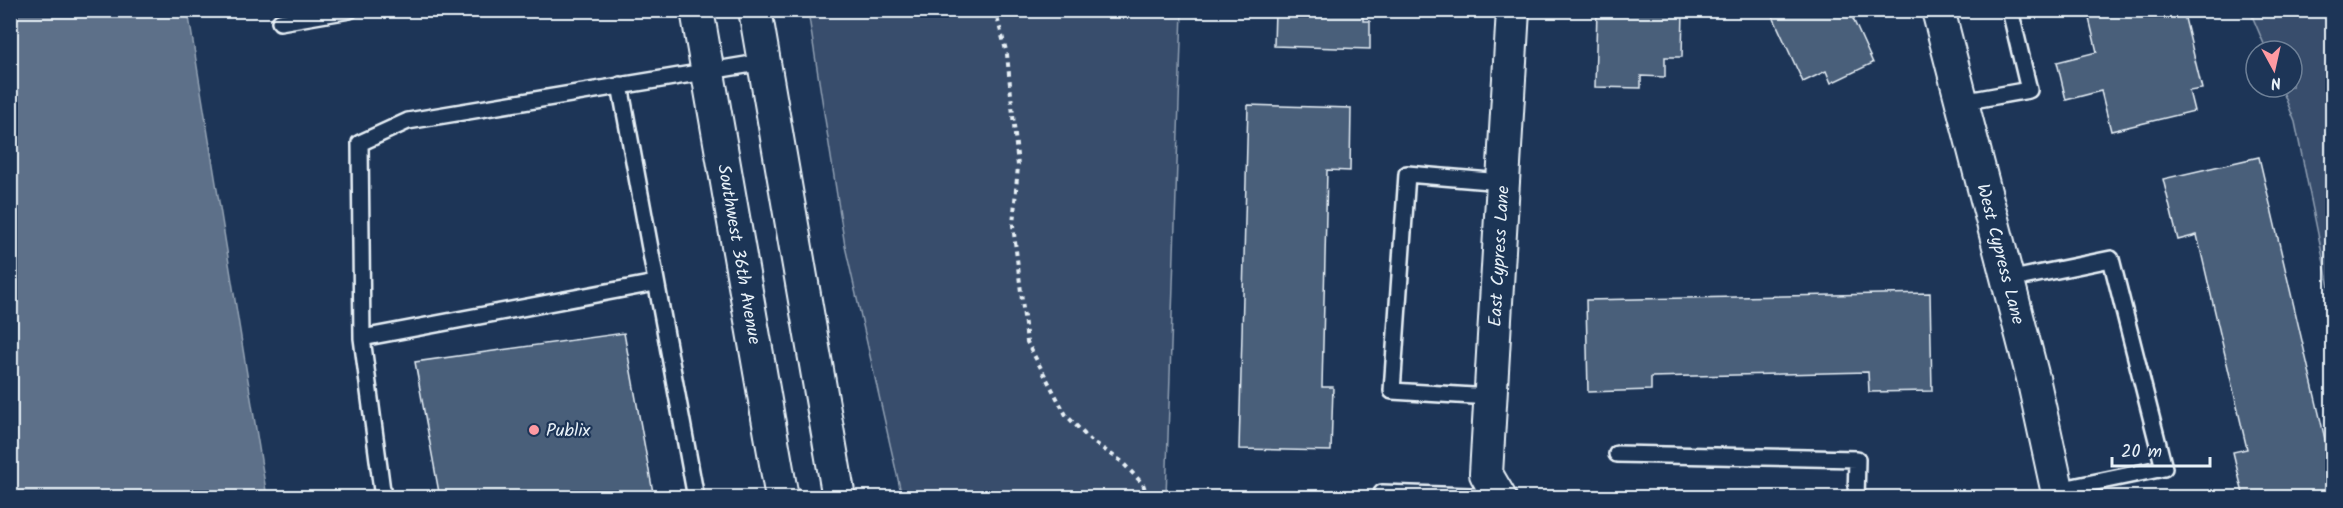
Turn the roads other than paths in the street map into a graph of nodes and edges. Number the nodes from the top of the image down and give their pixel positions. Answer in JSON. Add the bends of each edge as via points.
{"nodes":[{"id":1,"x":350,"y":10,"type":"edge"},
{"id":2,"x":697,"y":10,"type":"edge"},
{"id":3,"x":755,"y":10,"type":"edge"},
{"id":4,"x":1513,"y":10,"type":"edge"},
{"id":5,"x":1938,"y":10,"type":"edge"},
{"id":6,"x":2010,"y":10,"type":"edge"},
{"id":7,"x":280,"y":22,"type":"dead end"},
{"id":8,"x":764,"y":62,"type":"junction"},
{"id":9,"x":707,"y":70,"type":"junction"},
{"id":10,"x":620,"y":85,"type":"junction"},
{"id":11,"x":1962,"y":102,"type":"junction"},
{"id":12,"x":1502,"y":182,"type":"junction"},
{"id":13,"x":2008,"y":280,"type":"junction"},
{"id":14,"x":655,"y":283,"type":"junction"},
{"id":15,"x":362,"y":338,"type":"junction"},
{"id":16,"x":1490,"y":397,"type":"junction"},
{"id":17,"x":1617,"y":454,"type":"dead end"},
{"id":18,"x":2058,"y":494,"type":"edge"},
{"id":19,"x":1500,"y":497,"type":"edge"},
{"id":20,"x":383,"y":498,"type":"edge"},
{"id":21,"x":696,"y":498,"type":"edge"},
{"id":22,"x":782,"y":498,"type":"edge"},
{"id":23,"x":839,"y":498,"type":"edge"},
{"id":24,"x":1382,"y":498,"type":"edge"},
{"id":25,"x":1856,"y":498,"type":"edge"}],
"edges":[{"from":1,"to":7,"type":"lane"},
{"from":2,"to":9,"type":"street","name":"Southwest 36th Avenue"},
{"from":3,"to":8,"type":"street"},
{"from":4,"to":12,"type":"street","name":"East Cypress Lane"},
{"from":5,"to":11,"type":"street","name":"West Cypress Lane"},
{"from":6,"to":11,"type":"lane","via":[[2030,90]]},
{"from":8,"to":9,"type":"lane"},
{"from":8,"to":23,"type":"street"},
{"from":9,"to":10,"type":"lane"},
{"from":9,"to":22,"type":"street","name":"Southwest 36th Avenue"},
{"from":10,"to":14,"type":"lane"},
{"from":10,"to":15,"type":"lane","via":[[408,121],[360,143]]},
{"from":11,"to":13,"type":"street","name":"West Cypress Lane"},
{"from":12,"to":16,"type":"street","name":"East Cypress Lane"},
{"from":12,"to":16,"type":"lane","via":[[1407,174],[1392,391]]},
{"from":13,"to":18,"type":"street","name":"West Cypress Lane"},
{"from":13,"to":18,"type":"lane","via":[[2111,259],[2164,468]]},
{"from":14,"to":15,"type":"lane"},
{"from":14,"to":21,"type":"lane"},
{"from":15,"to":20,"type":"lane"},
{"from":16,"to":19,"type":"street","name":"East Cypress Lane","via":[[1486,474]]},
{"from":17,"to":25,"type":"lane","via":[[1857,459]]},
{"from":19,"to":24,"type":"lane","via":[[1382,493]]}]}
